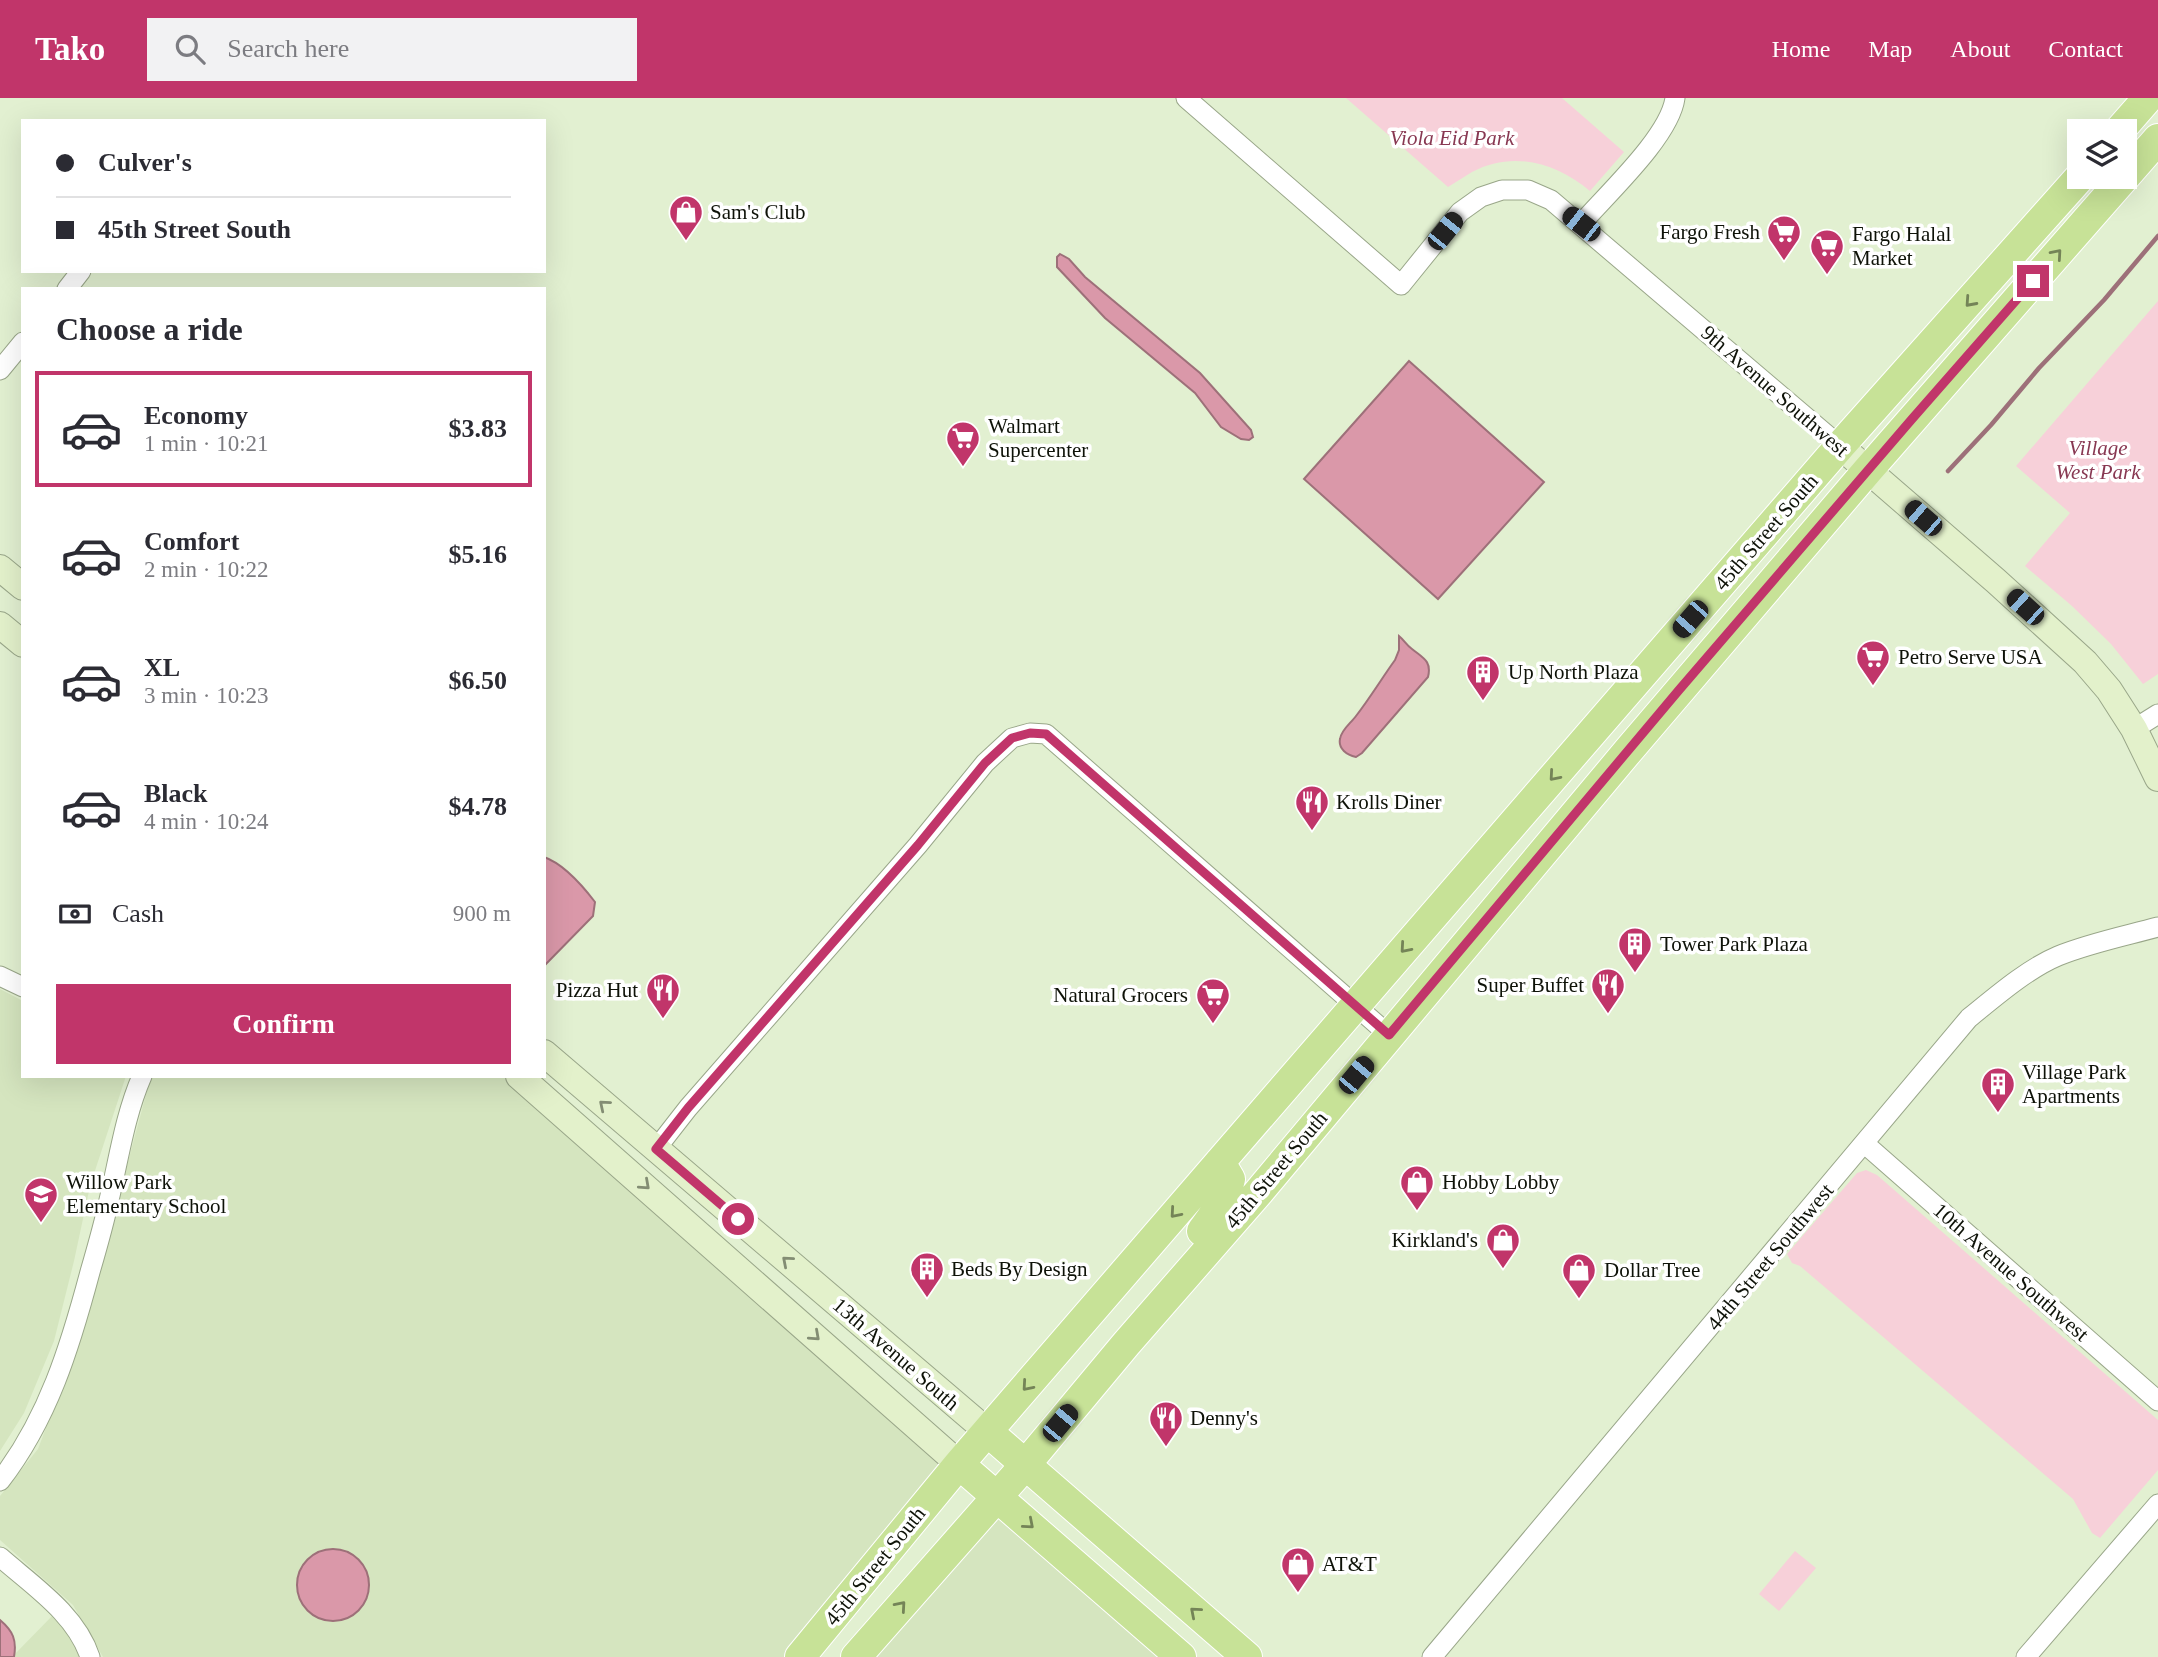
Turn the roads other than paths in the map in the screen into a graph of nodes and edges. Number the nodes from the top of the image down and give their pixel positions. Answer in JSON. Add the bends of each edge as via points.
{"nodes":[{"id":1,"x":1186,"y":98,"type":"edge"},
{"id":2,"x":1675,"y":98,"type":"edge"},
{"id":3,"x":2148,"y":98,"type":"edge"},
{"id":4,"x":2130,"y":119,"type":"edge"},
{"id":5,"x":2158,"y":139,"type":"edge"},
{"id":6,"x":2069,"y":189,"type":"edge"},
{"id":7,"x":1581,"y":224,"type":"junction"},
{"id":8,"x":79,"y":273,"type":"edge"},
{"id":9,"x":69,"y":287,"type":"edge"},
{"id":10,"x":21,"y":344,"type":"edge"},
{"id":11,"x":0,"y":370,"type":"edge"},
{"id":12,"x":1840,"y":446,"type":"junction"},
{"id":13,"x":1868,"y":470,"type":"junction"},
{"id":14,"x":0,"y":568,"type":"edge"},
{"id":15,"x":1727,"y":577,"type":"junction"},
{"id":16,"x":21,"y":585,"type":"edge"},
{"id":17,"x":0,"y":590,"type":"edge"},
{"id":18,"x":21,"y":600,"type":"edge"},
{"id":19,"x":0,"y":625,"type":"edge"},
{"id":20,"x":21,"y":643,"type":"edge"},
{"id":21,"x":2158,"y":714,"type":"edge"},
{"id":22,"x":1599,"y":724,"type":"junction"},
{"id":23,"x":2134,"y":729,"type":"junction"},
{"id":24,"x":1628,"y":751,"type":"junction"},
{"id":25,"x":2158,"y":778,"type":"edge"},
{"id":26,"x":1503,"y":902,"type":"junction"},
{"id":27,"x":2158,"y":928,"type":"edge"},
{"id":28,"x":0,"y":976,"type":"edge"},
{"id":29,"x":21,"y":986,"type":"edge"},
{"id":30,"x":1356,"y":1005,"type":"junction"},
{"id":31,"x":1389,"y":1035,"type":"junction"},
{"id":32,"x":546,"y":1055,"type":"edge"},
{"id":33,"x":1299,"y":1070,"type":"junction"},
{"id":34,"x":141,"y":1078,"type":"edge"},
{"id":35,"x":521,"y":1078,"type":"edge"},
{"id":36,"x":536,"y":1078,"type":"edge"},
{"id":37,"x":1865,"y":1144,"type":"junction"},
{"id":38,"x":656,"y":1149,"type":"junction"},
{"id":39,"x":1220,"y":1162,"type":"junction"},
{"id":40,"x":1257,"y":1194,"type":"junction"},
{"id":41,"x":1126,"y":1344,"type":"junction"},
{"id":42,"x":2158,"y":1401,"type":"edge"},
{"id":43,"x":988,"y":1432,"type":"junction"},
{"id":44,"x":959,"y":1464,"type":"junction"},
{"id":45,"x":1026,"y":1464,"type":"junction"},
{"id":46,"x":0,"y":1481,"type":"edge"},
{"id":47,"x":997,"y":1496,"type":"junction"},
{"id":48,"x":2158,"y":1504,"type":"edge"},
{"id":49,"x":0,"y":1557,"type":"edge"},
{"id":50,"x":835,"y":1614,"type":"junction"},
{"id":51,"x":1172,"y":1649,"type":"edge"},
{"id":52,"x":90,"y":1657,"type":"edge"},
{"id":53,"x":800,"y":1657,"type":"edge"},
{"id":54,"x":809,"y":1657,"type":"edge"},
{"id":55,"x":856,"y":1657,"type":"edge"},
{"id":56,"x":1190,"y":1657,"type":"edge"},
{"id":57,"x":1247,"y":1657,"type":"edge"},
{"id":58,"x":1432,"y":1657,"type":"edge"},
{"id":59,"x":2026,"y":1657,"type":"edge"}],
"edges":[{"from":1,"to":7,"type":"street","name":"9th Avenue Southwest","via":[[1401,285],[1460,212],[1481,197],[1502,190],[1528,190],[1551,200]]},
{"from":2,"to":7,"type":"street","via":[[1670,117],[1653,143]]},
{"from":3,"to":4,"type":"main road"},
{"from":13,"to":5,"type":"main road","name":"45th Street South","one_way":true},
{"from":6,"to":12,"type":"main road","name":"45th Street South","one_way":true},
{"from":7,"to":12,"type":"street","name":"9th Avenue Southwest"},
{"from":8,"to":9,"type":"street"},
{"from":10,"to":11,"type":"street"},
{"from":12,"to":13,"type":"main road","name":"9th Avenue Southwest"},
{"from":12,"to":15,"type":"main road","name":"45th Street South"},
{"from":13,"to":23,"type":"main road","name":"9th Avenue Southwest","via":[[2085,662]]},
{"from":13,"to":24,"type":"main road","name":"45th Street South"},
{"from":14,"to":16,"type":"main road"},
{"from":15,"to":22,"type":"main road","name":"45th Street South"},
{"from":15,"to":24,"type":"main road","via":[[1688,639],[1630,706],[1621,736]]},
{"from":17,"to":18,"type":"main road"},
{"from":19,"to":20,"type":"main road"},
{"from":21,"to":23,"type":"street"},
{"from":22,"to":26,"type":"main road","via":[[1608,740],[1604,756],[1520,862]]},
{"from":22,"to":30,"type":"main road","name":"45th Street South","one_way":true},
{"from":23,"to":25,"type":"main road","name":"9th Avenue Southwest"},
{"from":24,"to":26,"type":"main road","name":"45th Street South"},
{"from":26,"to":31,"type":"main road","name":"45th Street South"},
{"from":27,"to":37,"type":"street","name":"44th Street Southwest","via":[[2056,957],[2010,985],[1969,1018]]},
{"from":28,"to":29,"type":"street"},
{"from":30,"to":31,"type":"street"},
{"from":30,"to":33,"type":"main road","name":"45th Street South"},
{"from":30,"to":38,"type":"street","via":[[1046,734],[1030,733],[1012,738],[985,763]]},
{"from":31,"to":40,"type":"main road","name":"45th Street South"},
{"from":38,"to":32,"type":"main road","name":"13th Avenue South","one_way":true},
{"from":33,"to":39,"type":"main road","name":"45th Street South"},
{"from":33,"to":40,"type":"main road","via":[[1293,1092],[1241,1165],[1242,1179]]},
{"from":34,"to":46,"type":"street","via":[[129,1111],[73,1339],[44,1412]]},
{"from":35,"to":44,"type":"main road","name":"13th Avenue South","one_way":true},
{"from":36,"to":38,"type":"main road","via":[[623,1150],[638,1158]]},
{"from":37,"to":42,"type":"street","name":"10th Avenue Southwest"},
{"from":37,"to":58,"type":"street","name":"44th Street Southwest"},
{"from":43,"to":38,"type":"main road","name":"13th Avenue South","one_way":true},
{"from":39,"to":41,"type":"main road","via":[[1230,1179],[1219,1210],[1157,1292]]},
{"from":39,"to":43,"type":"main road","name":"45th Street South","one_way":true},
{"from":40,"to":41,"type":"main road","name":"45th Street South"},
{"from":41,"to":45,"type":"main road","name":"45th Street South"},
{"from":43,"to":44,"type":"main road","name":"45th Street South"},
{"from":43,"to":45,"type":"main road","name":"13th Avenue South"},
{"from":44,"to":47,"type":"main road","name":"13th Avenue South"},
{"from":44,"to":50,"type":"main road","name":"45th Street South"},
{"from":45,"to":47,"type":"main road","name":"45th Street South"},
{"from":57,"to":45,"type":"main road","name":"13th Avenue South","one_way":true},
{"from":47,"to":51,"type":"main road","name":"13th Avenue South","one_way":true},
{"from":55,"to":47,"type":"main road","name":"45th Street South","one_way":true},
{"from":48,"to":59,"type":"street"},
{"from":49,"to":52,"type":"street","via":[[60,1610]]},
{"from":50,"to":53,"type":"main road","name":"45th Street South"},
{"from":50,"to":54,"type":"main road"},
{"from":51,"to":56,"type":"main road","name":"13th Avenue South"}]}
